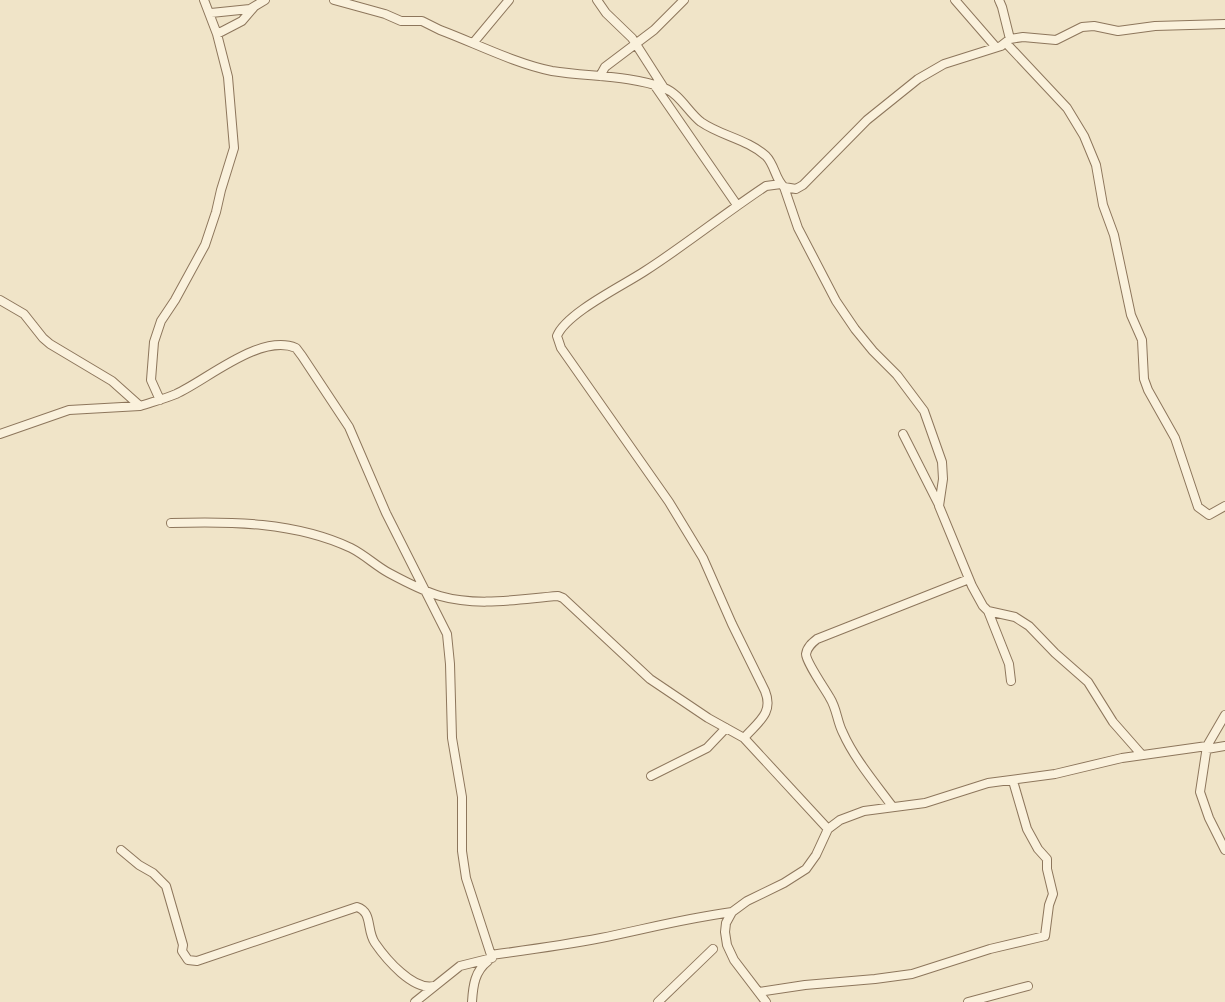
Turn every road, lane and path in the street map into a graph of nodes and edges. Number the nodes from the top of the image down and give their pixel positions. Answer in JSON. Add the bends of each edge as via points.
{"nodes":[{"id":1,"x":204,"y":0,"type":"edge"},
{"id":2,"x":265,"y":0,"type":"edge"},
{"id":3,"x":338,"y":0,"type":"edge"},
{"id":4,"x":508,"y":0,"type":"edge"},
{"id":5,"x":597,"y":0,"type":"edge"},
{"id":6,"x":684,"y":0,"type":"edge"},
{"id":7,"x":955,"y":0,"type":"edge"},
{"id":8,"x":999,"y":0,"type":"edge"},
{"id":9,"x":254,"y":7,"type":"junction"},
{"id":10,"x":211,"y":13,"type":"junction"},
{"id":11,"x":1225,"y":24,"type":"edge"},
{"id":12,"x":217,"y":34,"type":"junction"},
{"id":13,"x":1008,"y":41,"type":"junction"},
{"id":14,"x":474,"y":42,"type":"junction"},
{"id":15,"x":635,"y":44,"type":"junction"},
{"id":16,"x":995,"y":46,"type":"junction"},
{"id":17,"x":600,"y":76,"type":"junction"},
{"id":18,"x":654,"y":86,"type":"junction"},
{"id":19,"x":664,"y":88,"type":"junction"},
{"id":20,"x":782,"y":185,"type":"junction"},
{"id":21,"x":737,"y":205,"type":"junction"},
{"id":22,"x":0,"y":300,"type":"edge"},
{"id":23,"x":160,"y":400,"type":"junction"},
{"id":24,"x":140,"y":406,"type":"junction"},
{"id":25,"x":0,"y":434,"type":"edge"},
{"id":26,"x":903,"y":434,"type":"dead end"},
{"id":27,"x":939,"y":506,"type":"junction"},
{"id":28,"x":1225,"y":506,"type":"edge"},
{"id":29,"x":171,"y":523,"type":"dead end"},
{"id":30,"x":969,"y":579,"type":"junction"},
{"id":31,"x":424,"y":588,"type":"junction"},
{"id":32,"x":988,"y":611,"type":"junction"},
{"id":33,"x":1011,"y":681,"type":"dead end"},
{"id":34,"x":1225,"y":715,"type":"edge"},
{"id":35,"x":726,"y":728,"type":"junction"},
{"id":36,"x":744,"y":738,"type":"junction"},
{"id":37,"x":1225,"y":746,"type":"edge"},
{"id":38,"x":1207,"y":748,"type":"junction"},
{"id":39,"x":1142,"y":755,"type":"junction"},
{"id":40,"x":651,"y":776,"type":"dead end"},
{"id":41,"x":1013,"y":781,"type":"junction"},
{"id":42,"x":892,"y":806,"type":"junction"},
{"id":43,"x":828,"y":829,"type":"junction"},
{"id":44,"x":121,"y":850,"type":"dead end"},
{"id":45,"x":1225,"y":850,"type":"edge"},
{"id":46,"x":732,"y":912,"type":"junction"},
{"id":47,"x":713,"y":949,"type":"dead end"},
{"id":48,"x":491,"y":956,"type":"junction"},
{"id":49,"x":434,"y":986,"type":"junction"},
{"id":50,"x":1028,"y":986,"type":"dead end"},
{"id":51,"x":759,"y":992,"type":"junction"},
{"id":52,"x":415,"y":1002,"type":"edge"},
{"id":53,"x":472,"y":1002,"type":"edge"},
{"id":54,"x":658,"y":1002,"type":"edge"},
{"id":55,"x":766,"y":1002,"type":"edge"},
{"id":56,"x":968,"y":1002,"type":"edge"}],
"edges":[{"from":1,"to":10,"type":"street"},
{"from":2,"to":9,"type":"street"},
{"from":3,"to":14,"type":"street","via":[[401,21],[422,21]]},
{"from":4,"to":14,"type":"street"},
{"from":5,"to":15,"type":"street"},
{"from":6,"to":15,"type":"street"},
{"from":7,"to":16,"type":"street"},
{"from":8,"to":13,"type":"street"},
{"from":9,"to":10,"type":"street"},
{"from":9,"to":12,"type":"street","via":[[242,21]]},
{"from":10,"to":12,"type":"street"},
{"from":11,"to":13,"type":"street","via":[[1163,25],[1118,31],[1094,26],[1082,27],[1056,40],[1023,37]]},
{"from":12,"to":23,"type":"street","via":[[228,77],[234,148],[205,245],[161,321],[154,342],[151,380]]},
{"from":13,"to":16,"type":"street"},
{"from":13,"to":28,"type":"street","via":[[1067,108],[1084,136],[1096,165],[1131,315],[1142,340],[1148,390],[1174,438],[1198,507],[1209,515]]},
{"from":14,"to":17,"type":"street","via":[[535,67]]},
{"from":15,"to":17,"type":"street","via":[[602,70]]},
{"from":15,"to":19,"type":"street"},
{"from":16,"to":20,"type":"street","via":[[944,64],[918,79],[867,120],[803,185],[796,189]]},
{"from":17,"to":18,"type":"street"},
{"from":18,"to":19,"type":"street"},
{"from":18,"to":21,"type":"street"},
{"from":19,"to":20,"type":"street","via":[[701,122],[760,150]]},
{"from":20,"to":21,"type":"street","via":[[766,186]]},
{"from":20,"to":27,"type":"street","via":[[798,228],[836,301],[924,411],[942,462]]},
{"from":21,"to":36,"type":"street","via":[[646,271],[593,302],[557,336],[561,348],[704,558],[769,701],[767,711]]},
{"from":22,"to":24,"type":"street","via":[[24,315],[50,344],[112,381]]},
{"from":23,"to":24,"type":"street"},
{"from":23,"to":31,"type":"street","via":[[240,356],[281,346],[296,348],[349,427]]},
{"from":24,"to":25,"type":"street","via":[[69,410]]},
{"from":26,"to":27,"type":"street"},
{"from":27,"to":30,"type":"street"},
{"from":29,"to":31,"type":"street","via":[[222,521],[310,535],[350,548],[389,573]]},
{"from":30,"to":32,"type":"street"},
{"from":30,"to":42,"type":"street","via":[[817,639],[806,652],[831,699],[848,743]]},
{"from":31,"to":35,"type":"street","via":[[453,599],[488,602],[563,598],[650,679]]},
{"from":31,"to":48,"type":"street","via":[[447,634],[452,738],[462,797],[462,851],[466,878]]},
{"from":32,"to":33,"type":"street","via":[[1010,664]]},
{"from":32,"to":39,"type":"street","via":[[1015,617],[1029,626],[1088,682],[1113,722]]},
{"from":34,"to":38,"type":"street"},
{"from":35,"to":36,"type":"street"},
{"from":35,"to":40,"type":"street","via":[[707,748]]},
{"from":36,"to":43,"type":"street"},
{"from":37,"to":38,"type":"street"},
{"from":38,"to":39,"type":"street"},
{"from":38,"to":45,"type":"street","via":[[1200,792]]},
{"from":39,"to":41,"type":"street"},
{"from":41,"to":42,"type":"street","via":[[988,783],[925,803]]},
{"from":41,"to":51,"type":"street","via":[[1027,829],[1047,859],[1053,894],[1045,936],[912,974]]},
{"from":42,"to":43,"type":"street","via":[[864,811]]},
{"from":43,"to":46,"type":"street","via":[[806,869]]},
{"from":44,"to":49,"type":"street","via":[[166,886],[182,951],[188,960],[197,961],[357,907],[368,916],[369,932],[388,959],[410,980]]},
{"from":46,"to":48,"type":"street"},
{"from":46,"to":51,"type":"street","via":[[726,923],[727,945]]},
{"from":47,"to":54,"type":"street"},
{"from":48,"to":49,"type":"street","via":[[460,966]]},
{"from":48,"to":53,"type":"street","via":[[477,972]]},
{"from":49,"to":52,"type":"street"},
{"from":50,"to":56,"type":"street"},
{"from":51,"to":55,"type":"street"}]}
